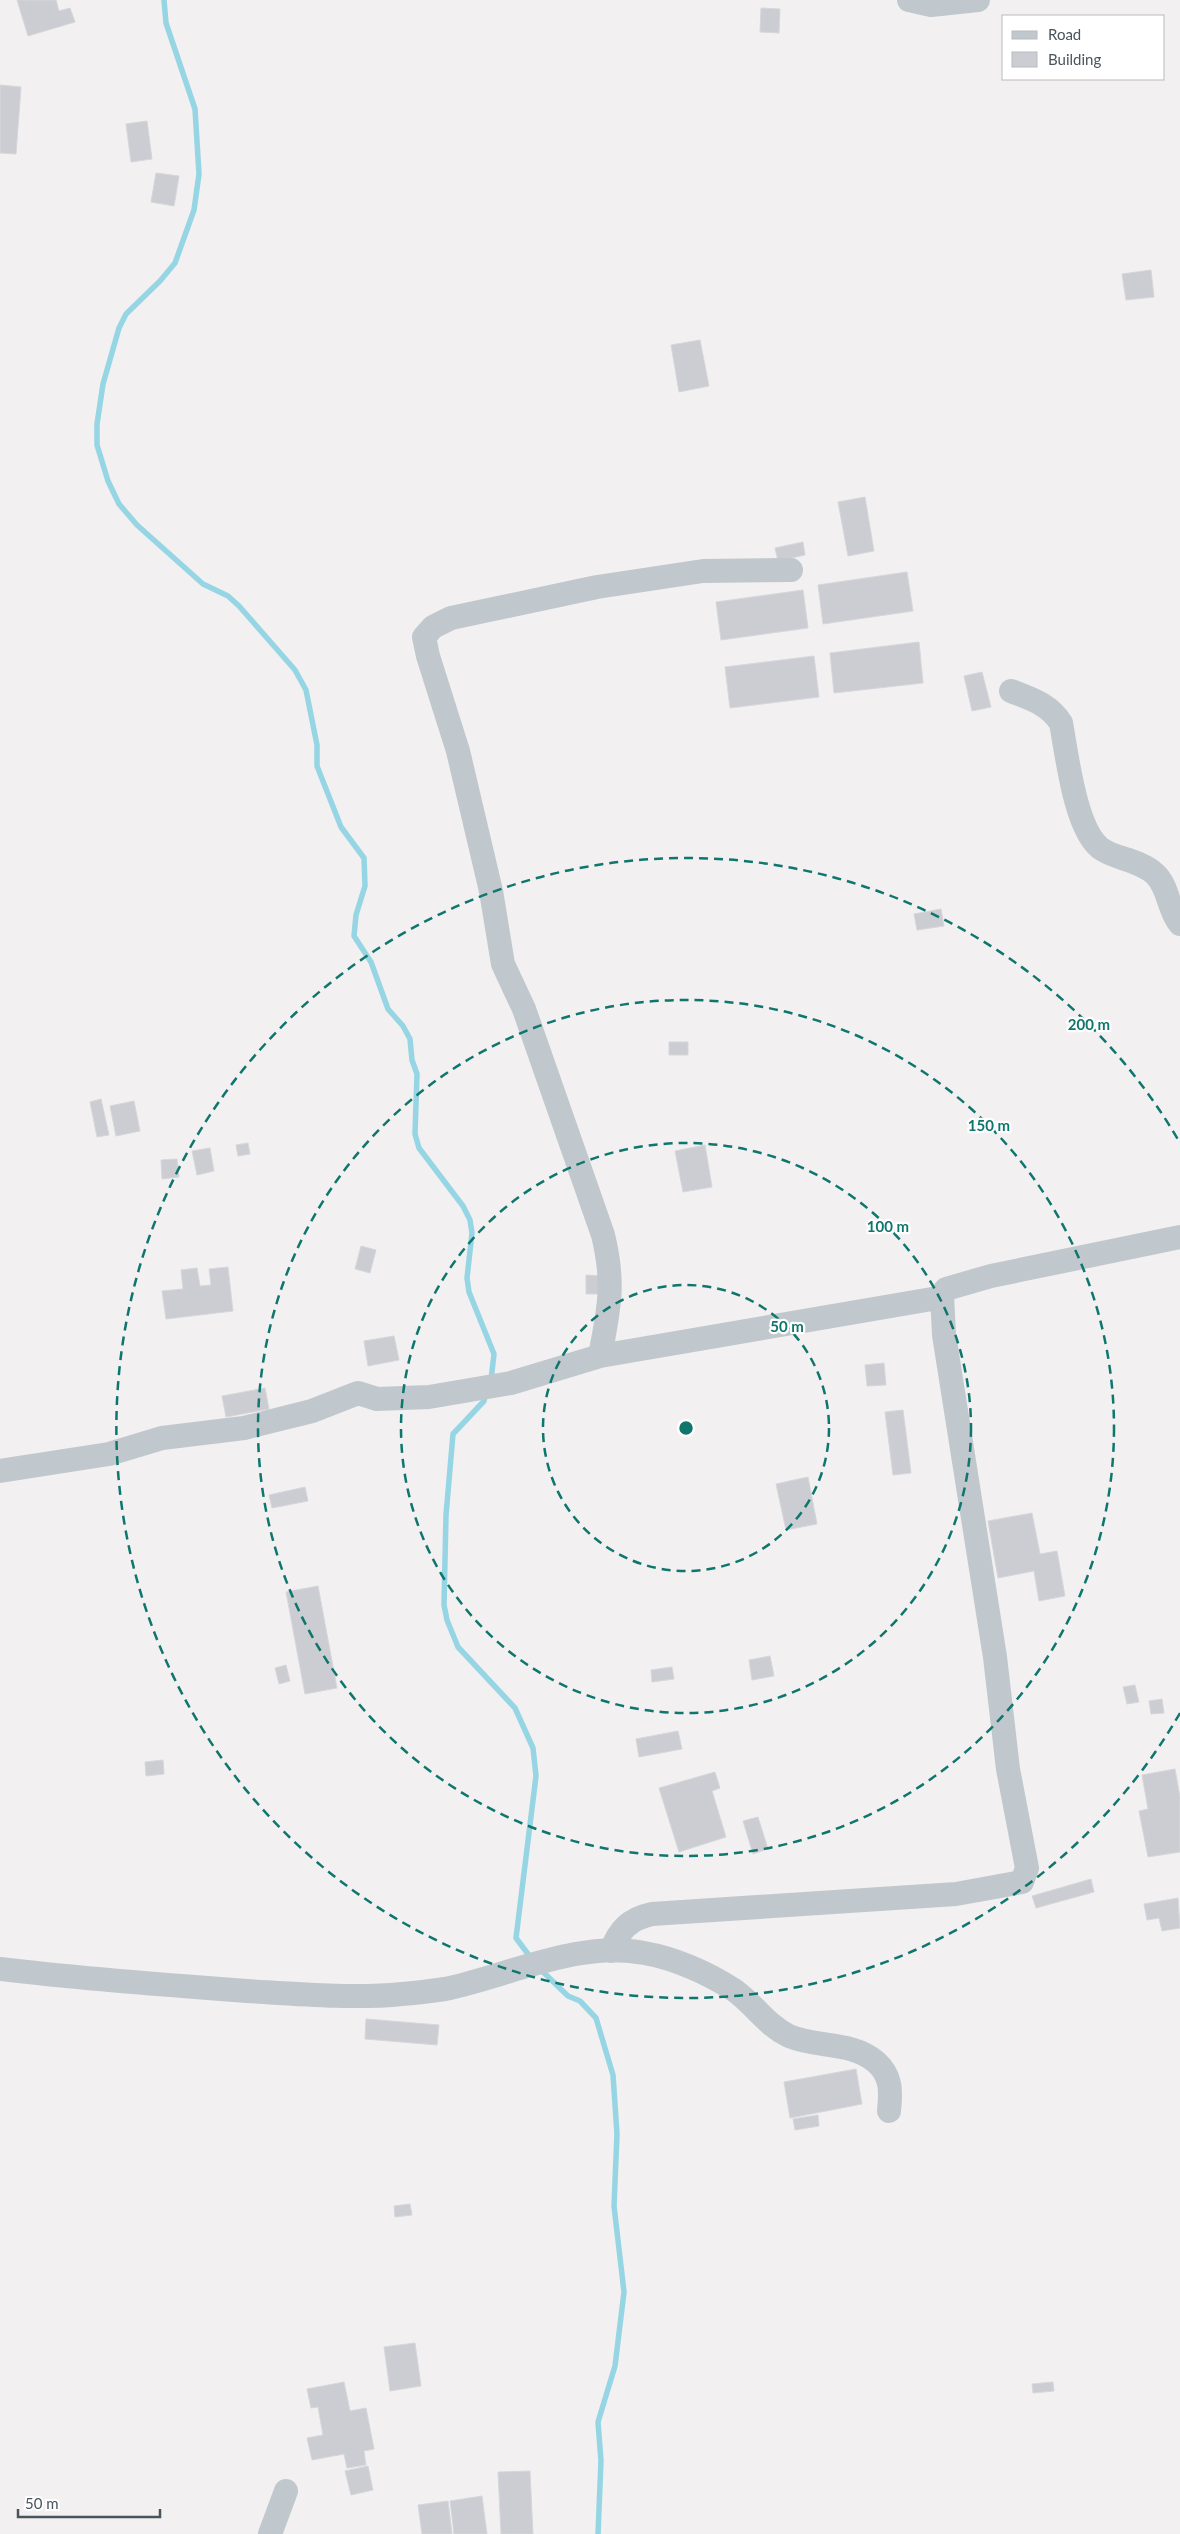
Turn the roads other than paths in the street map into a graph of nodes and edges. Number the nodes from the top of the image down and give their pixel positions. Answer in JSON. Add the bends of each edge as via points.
{"nodes":[{"id":1,"x":909,"y":0,"type":"edge"},
{"id":2,"x":978,"y":0,"type":"edge"},
{"id":3,"x":791,"y":570,"type":"dead end"},
{"id":4,"x":1011,"y":691,"type":"dead end"},
{"id":5,"x":1180,"y":924,"type":"edge"},
{"id":6,"x":1180,"y":1237,"type":"edge"},
{"id":7,"x":940,"y":1302,"type":"junction"},
{"id":8,"x":600,"y":1356,"type":"junction"},
{"id":9,"x":0,"y":1471,"type":"edge"},
{"id":10,"x":611,"y":1951,"type":"junction"},
{"id":11,"x":0,"y":1969,"type":"edge"},
{"id":12,"x":889,"y":2111,"type":"dead end"},
{"id":13,"x":286,"y":2491,"type":"dead end"},
{"id":14,"x":270,"y":2534,"type":"edge"}],
"edges":[{"from":1,"to":2,"type":"street","via":[[931,5]]},
{"from":3,"to":8,"type":"street","via":[[704,571],[597,587],[451,618],[433,627],[424,637],[458,751],[491,891],[503,964],[524,1009],[610,1263],[612,1296]]},
{"from":4,"to":5,"type":"street","via":[[1039,702],[1054,712],[1062,723],[1080,817],[1088,836],[1101,849],[1146,867],[1157,875]]},
{"from":6,"to":7,"type":"street","via":[[962,1284],[946,1289]]},
{"from":7,"to":8,"type":"street","via":[[932,1299]]},
{"from":7,"to":10,"type":"street","via":[[995,1657],[1008,1769],[1027,1868],[1025,1878],[1018,1884],[956,1894],[652,1914],[630,1921]]},
{"from":8,"to":9,"type":"street","via":[[510,1383],[429,1397],[377,1399],[358,1393],[312,1411],[244,1428],[162,1438],[110,1454]]},
{"from":10,"to":11,"type":"street","via":[[560,1956],[445,1988],[399,1994],[307,1994],[102,1982]]},
{"from":10,"to":12,"type":"street","via":[[643,1952],[677,1962],[734,1991],[776,2030],[810,2043],[861,2052],[887,2073],[891,2090]]},
{"from":13,"to":14,"type":"street"}]}
